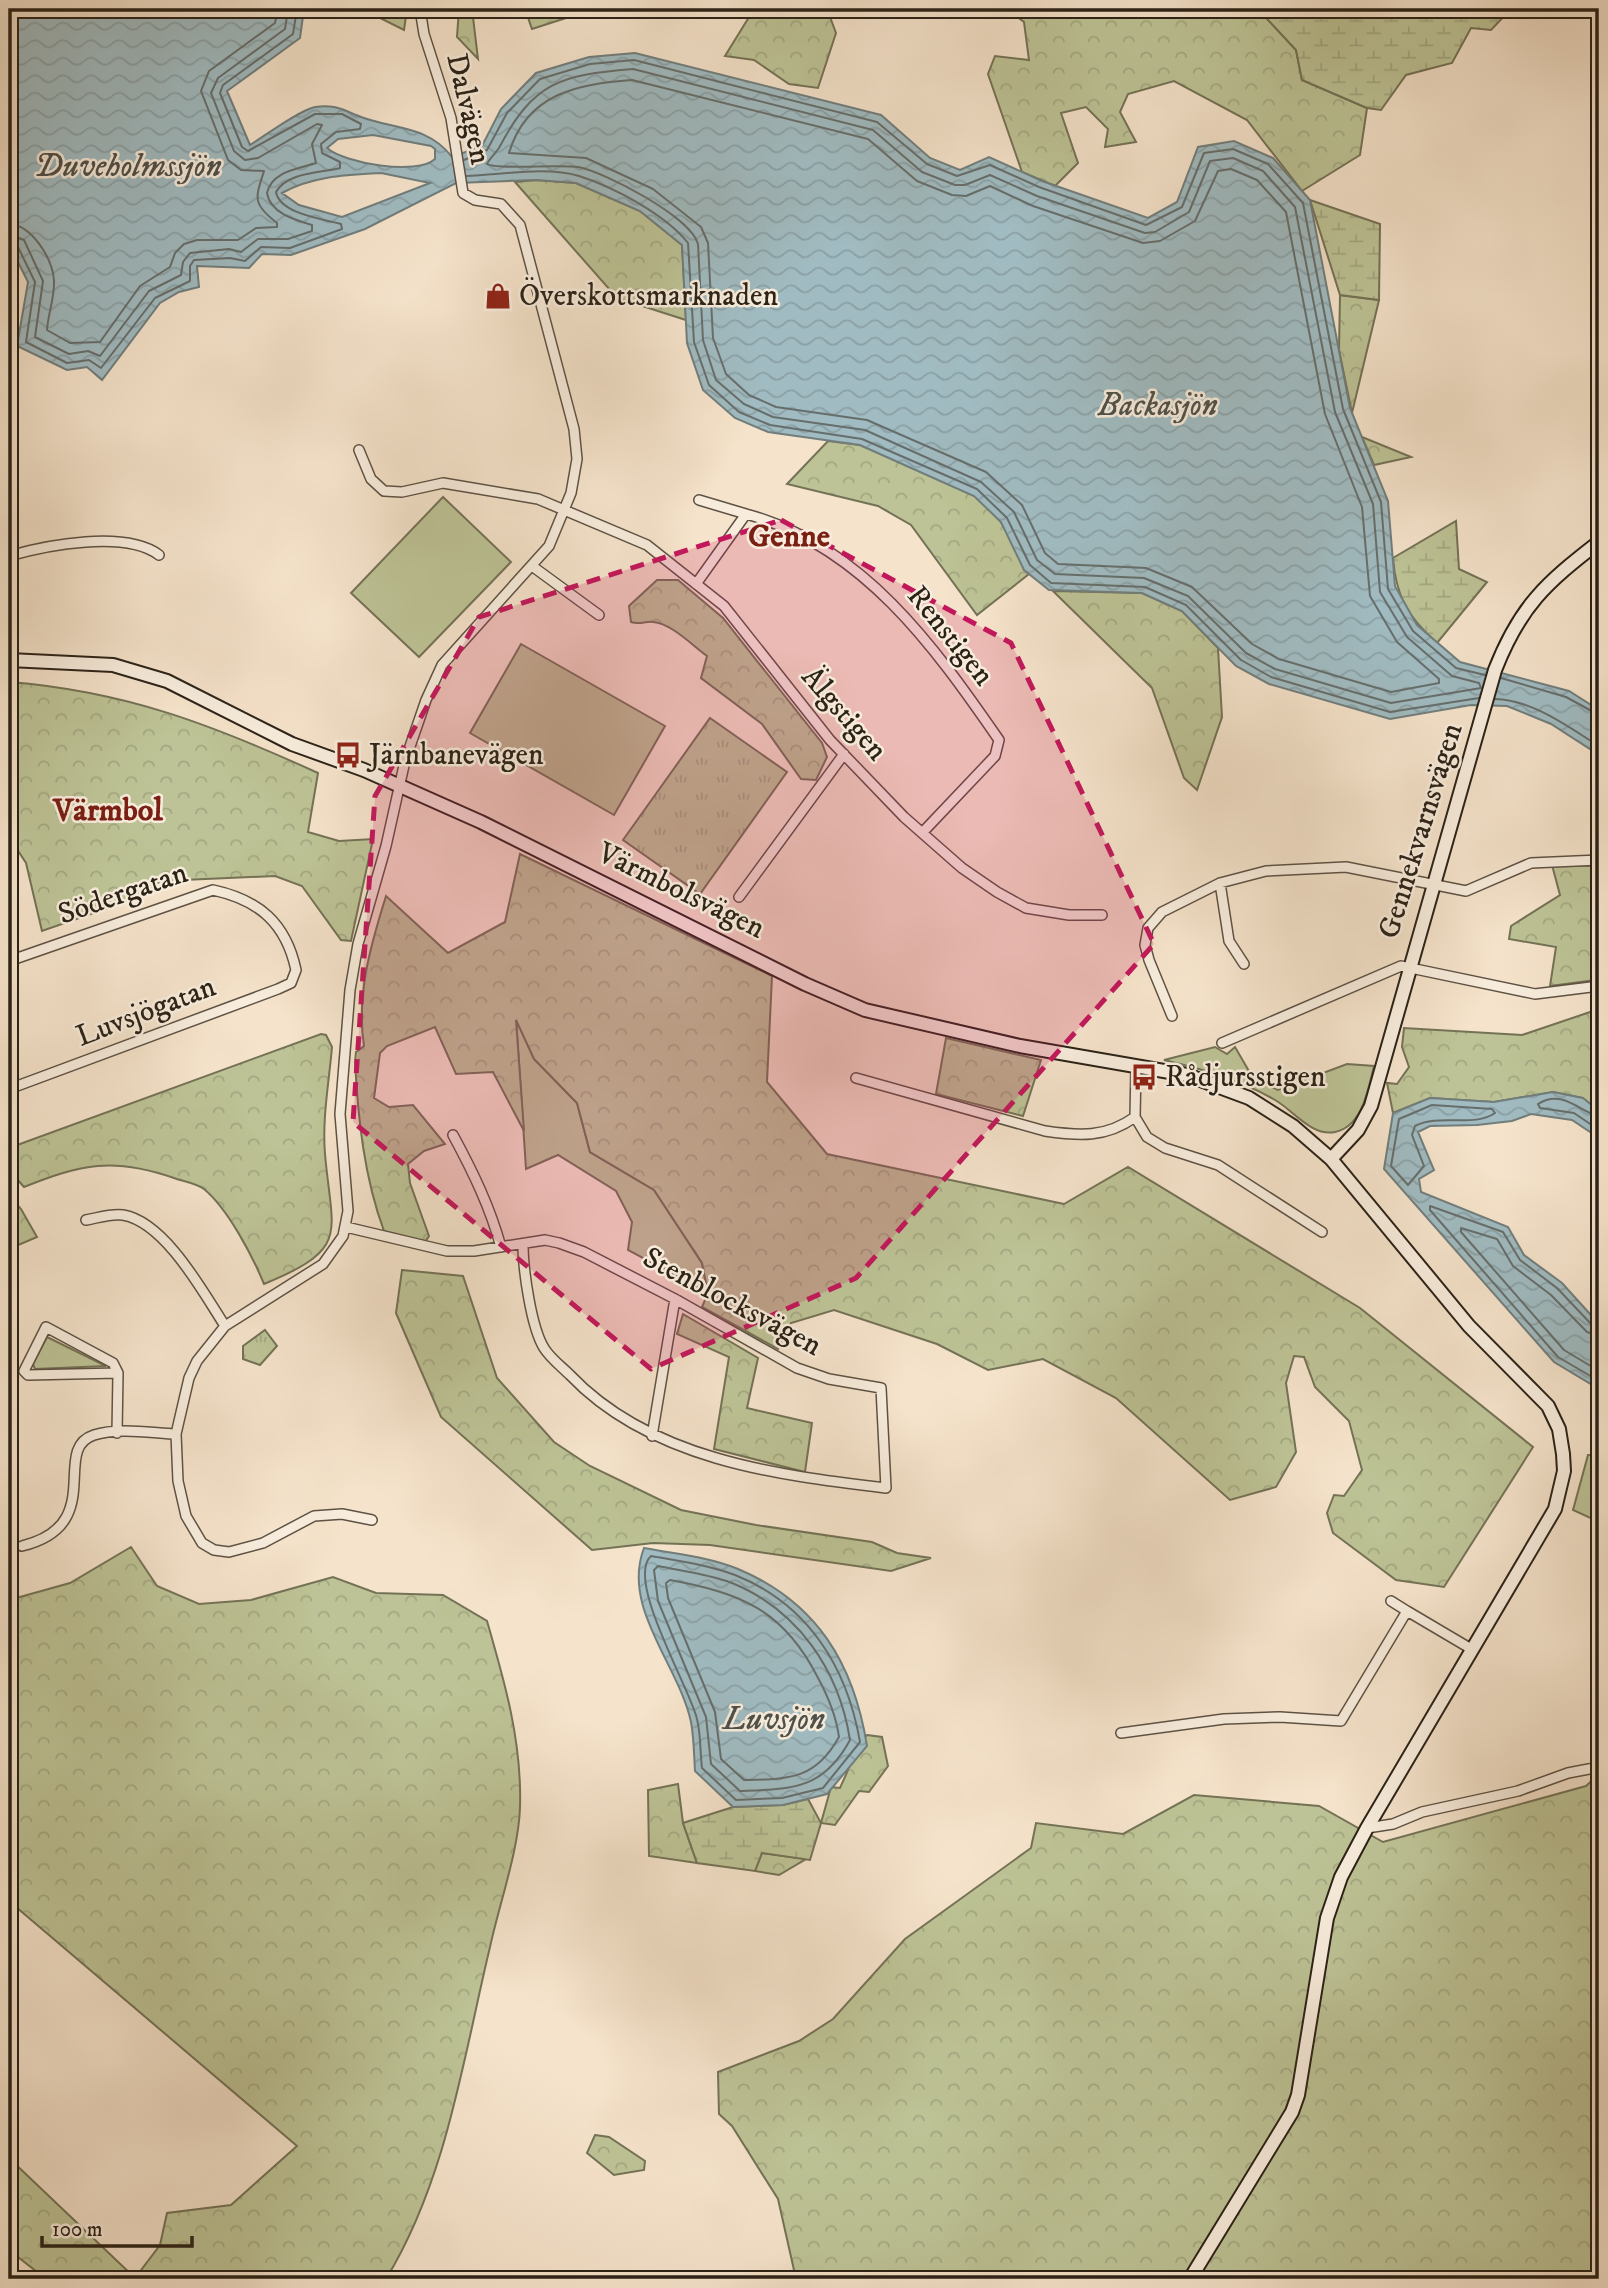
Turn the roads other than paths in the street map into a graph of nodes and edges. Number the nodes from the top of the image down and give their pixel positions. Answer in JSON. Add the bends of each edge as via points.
{"nodes":[{"id":1,"x":420,"y":9,"type":"edge"},
{"id":2,"x":359,"y":450,"type":"dead end"},
{"id":3,"x":699,"y":500,"type":"dead end"},
{"id":4,"x":566,"y":511,"type":"junction"},
{"id":5,"x":746,"y":514,"type":"junction"},
{"id":6,"x":1599,"y":542,"type":"edge"},
{"id":7,"x":159,"y":555,"type":"dead end"},
{"id":8,"x":9,"y":556,"type":"edge"},
{"id":9,"x":532,"y":566,"type":"junction"},
{"id":10,"x":696,"y":584,"type":"junction"},
{"id":11,"x":599,"y":615,"type":"dead end"},
{"id":12,"x":9,"y":660,"type":"edge"},
{"id":13,"x":844,"y":754,"type":"junction"},
{"id":14,"x":399,"y":786,"type":"junction"},
{"id":15,"x":922,"y":834,"type":"junction"},
{"id":16,"x":1599,"y":860,"type":"edge"},
{"id":17,"x":1220,"y":883,"type":"junction"},
{"id":18,"x":1432,"y":885,"type":"junction"},
{"id":19,"x":739,"y":897,"type":"dead end"},
{"id":20,"x":1102,"y":915,"type":"dead end"},
{"id":21,"x":9,"y":961,"type":"edge"},
{"id":22,"x":1244,"y":964,"type":"dead end"},
{"id":23,"x":1408,"y":967,"type":"junction"},
{"id":24,"x":295,"y":974,"type":"joint"},
{"id":25,"x":1599,"y":986,"type":"edge"},
{"id":26,"x":1172,"y":1016,"type":"dead end"},
{"id":27,"x":1222,"y":1042,"type":"dead end"},
{"id":28,"x":1136,"y":1067,"type":"junction"},
{"id":29,"x":856,"y":1078,"type":"dead end"},
{"id":30,"x":9,"y":1089,"type":"edge"},
{"id":31,"x":1135,"y":1117,"type":"junction"},
{"id":32,"x":453,"y":1135,"type":"dead end"},
{"id":33,"x":1331,"y":1159,"type":"junction"},
{"id":34,"x":86,"y":1220,"type":"dead end"},
{"id":35,"x":346,"y":1227,"type":"junction"},
{"id":36,"x":1322,"y":1232,"type":"dead end"},
{"id":37,"x":523,"y":1244,"type":"junction"},
{"id":38,"x":501,"y":1247,"type":"junction"},
{"id":39,"x":675,"y":1298,"type":"junction"},
{"id":40,"x":225,"y":1326,"type":"junction"},
{"id":41,"x":118,"y":1373,"type":"junction"},
{"id":42,"x":117,"y":1433,"type":"junction"},
{"id":43,"x":176,"y":1434,"type":"junction"},
{"id":44,"x":652,"y":1436,"type":"junction"},
{"id":45,"x":372,"y":1520,"type":"dead end"},
{"id":46,"x":22,"y":1546,"type":"dead end"},
{"id":47,"x":1391,"y":1601,"type":"dead end"},
{"id":48,"x":1407,"y":1611,"type":"junction"},
{"id":49,"x":1473,"y":1650,"type":"junction"},
{"id":50,"x":1121,"y":1732,"type":"dead end"},
{"id":51,"x":1599,"y":1756,"type":"edge"},
{"id":52,"x":1367,"y":1828,"type":"junction"},
{"id":53,"x":1190,"y":2279,"type":"edge"}],
"edges":[{"from":1,"to":4,"type":"street","name":"Dalvägen","via":[[452,118],[463,193],[502,204],[520,225],[574,429],[577,460]]},
{"from":2,"to":4,"type":"street","via":[[371,479],[384,491],[456,484],[538,499]]},
{"from":3,"to":5,"type":"street","name":"Renstigen"},
{"from":4,"to":9,"type":"street","name":"Dalvägen","via":[[549,546]]},
{"from":4,"to":10,"type":"street","name":"Älgstigen","via":[[647,545]]},
{"from":5,"to":10,"type":"street"},
{"from":5,"to":15,"type":"street","name":"Renstigen","via":[[785,526],[874,584],[935,651],[999,740],[995,756]]},
{"from":6,"to":18,"type":"street","name":"Gennekvarnsvägen","via":[[1532,599],[1509,633]]},
{"from":7,"to":8,"type":"street","via":[[141,547],[88,542],[48,545]]},
{"from":9,"to":11,"type":"street"},
{"from":9,"to":14,"type":"street","name":"Dalvägen","via":[[442,665],[426,699]]},
{"from":10,"to":13,"type":"street","name":"Älgstigen","via":[[734,618]]},
{"from":12,"to":14,"type":"street","name":"Värmbolsvägen","via":[[78,661],[142,673],[197,695],[292,744]]},
{"from":13,"to":15,"type":"street","name":"Älgstigen"},
{"from":13,"to":19,"type":"street"},
{"from":14,"to":28,"type":"street","name":"Värmbolsvägen","via":[[865,1010]]},
{"from":14,"to":35,"type":"street","via":[[357,952],[342,1052],[340,1137],[348,1198]]},
{"from":15,"to":20,"type":"street","name":"Älgstigen","via":[[1012,901],[1042,912]]},
{"from":16,"to":18,"type":"street","via":[[1531,863],[1466,891]]},
{"from":17,"to":18,"type":"street","via":[[1266,871],[1346,867]]},
{"from":17,"to":22,"type":"street","via":[[1229,941]]},
{"from":17,"to":26,"type":"street","via":[[1162,912],[1147,928],[1149,960]]},
{"from":18,"to":23,"type":"street","name":"Gennekvarnsvägen"},
{"from":21,"to":24,"type":"street","name":"Södergatan","via":[[213,890],[275,919],[294,961]]},
{"from":23,"to":25,"type":"street","via":[[1535,994]]},
{"from":23,"to":27,"type":"street","via":[[1395,967]]},
{"from":23,"to":33,"type":"street","name":"Gennekvarnsvägen","via":[[1371,1106],[1358,1130]]},
{"from":24,"to":30,"type":"street","name":"Luvsjögatan","via":[[278,989]]},
{"from":28,"to":31,"type":"street"},
{"from":28,"to":33,"type":"street","name":"Värmbolsvägen","via":[[1187,1075],[1249,1098],[1293,1126]]},
{"from":29,"to":31,"type":"street","via":[[1070,1135],[1113,1131]]},
{"from":31,"to":36,"type":"street","via":[[1154,1143],[1218,1165]]},
{"from":32,"to":38,"type":"street","via":[[491,1210]]},
{"from":33,"to":49,"type":"street","name":"Värmbolsvägen","via":[[1469,1326],[1532,1387],[1559,1429],[1564,1471],[1555,1509]]},
{"from":34,"to":40,"type":"street","via":[[116,1214],[150,1227]]},
{"from":35,"to":38,"type":"street","name":"Stenblocksvägen","via":[[447,1251]]},
{"from":35,"to":40,"type":"street","via":[[323,1264]]},
{"from":37,"to":38,"type":"street","name":"Stenblocksvägen"},
{"from":37,"to":39,"type":"street","name":"Stenblocksvägen","via":[[545,1240],[569,1247]]},
{"from":37,"to":44,"type":"street","name":"Stenblocksvägen","via":[[527,1292],[543,1348],[595,1401]]},
{"from":39,"to":44,"type":"street"},
{"from":39,"to":44,"type":"street","name":"Stenblocksvägen","via":[[797,1368],[881,1388],[886,1488],[769,1471]]},
{"from":40,"to":43,"type":"street","via":[[189,1378]]},
{"from":41,"to":41,"type":"street","via":[[113,1363],[46,1327],[24,1371],[28,1375]]},
{"from":41,"to":42,"type":"street"},
{"from":42,"to":43,"type":"street"},
{"from":42,"to":46,"type":"street","via":[[95,1434],[79,1446],[68,1518],[37,1542]]},
{"from":43,"to":45,"type":"street","via":[[178,1481],[186,1516],[197,1537],[214,1550],[254,1546],[314,1516],[342,1514]]},
{"from":47,"to":48,"type":"street"},
{"from":48,"to":49,"type":"street"},
{"from":48,"to":50,"type":"street","via":[[1341,1721],[1224,1719]]},
{"from":49,"to":52,"type":"street","name":"Värmbolsvägen"},
{"from":51,"to":52,"type":"street","via":[[1594,1768]]},
{"from":52,"to":53,"type":"street","name":"Värmbolsvägen","via":[[1341,1877],[1327,1918],[1292,2112]]}]}
